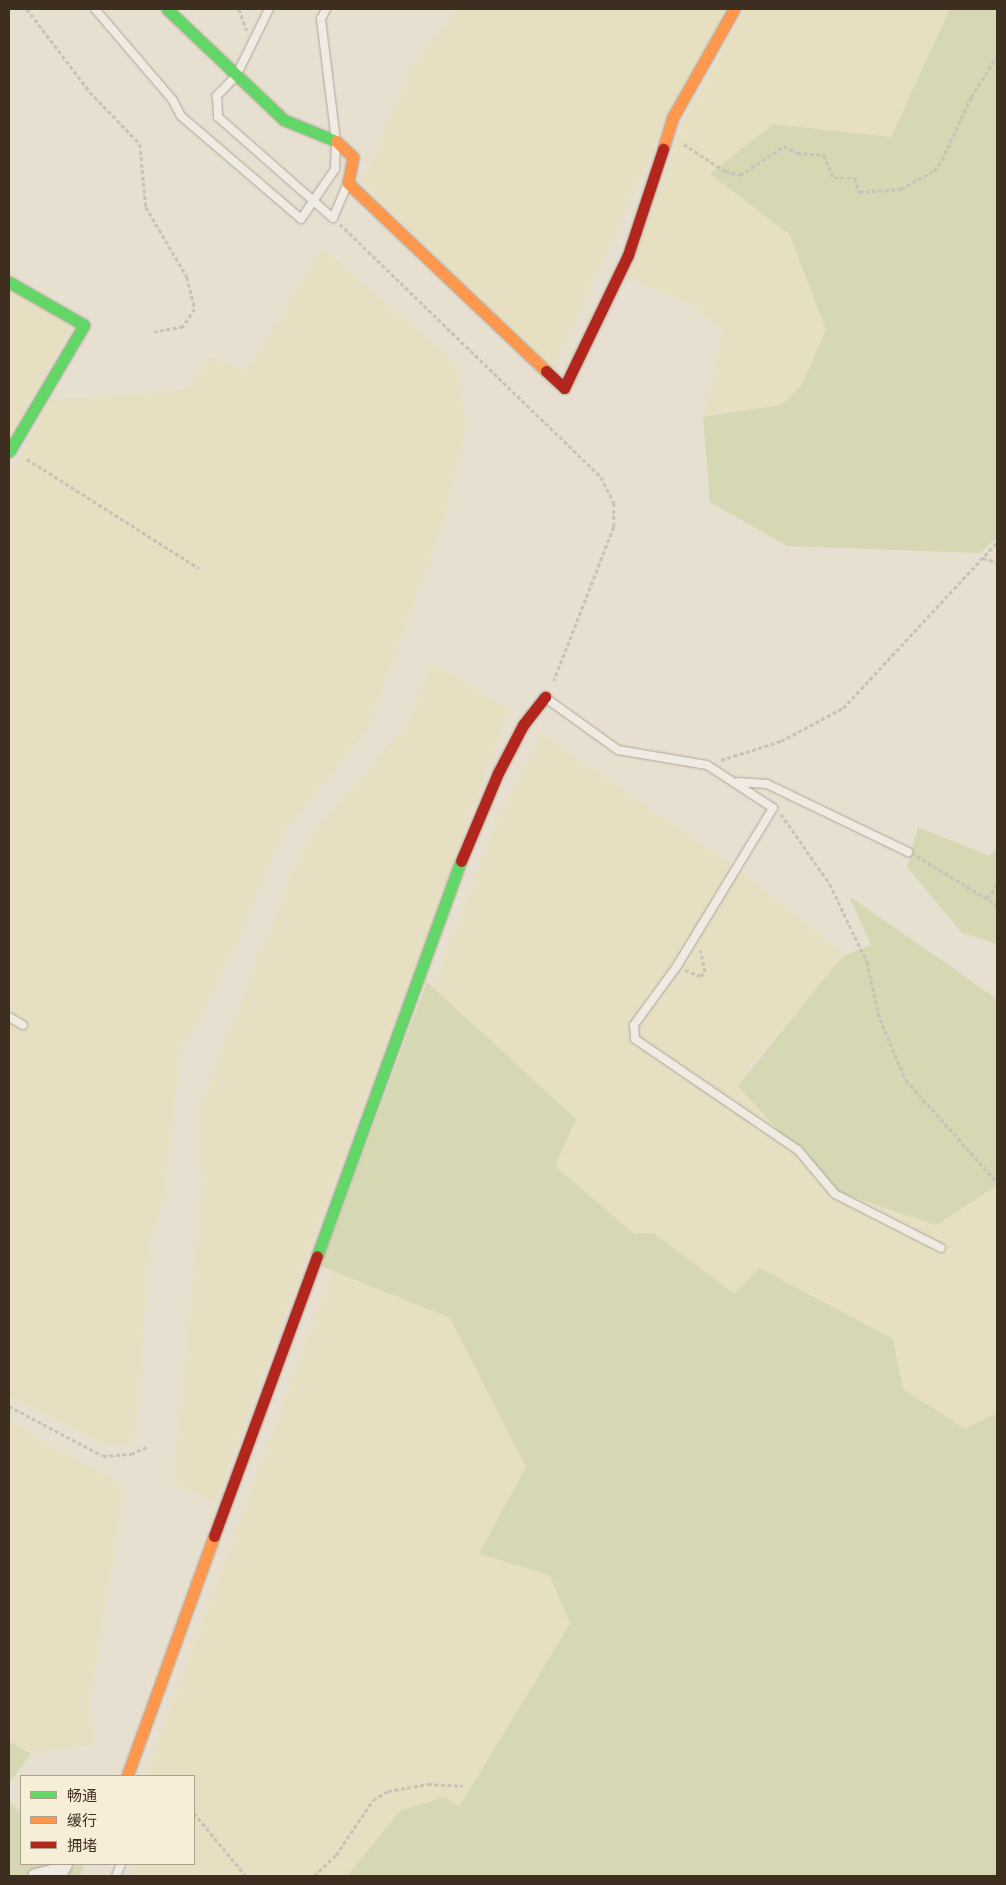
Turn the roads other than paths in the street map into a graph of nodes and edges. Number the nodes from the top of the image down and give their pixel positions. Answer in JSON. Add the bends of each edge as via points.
{"nodes":[{"id":1,"x":95,"y":9,"type":"edge"},
{"id":2,"x":167,"y":9,"type":"edge"},
{"id":3,"x":269,"y":9,"type":"edge"},
{"id":4,"x":326,"y":9,"type":"edge"},
{"id":5,"x":734,"y":9,"type":"edge"},
{"id":6,"x":236,"y":76,"type":"junction"},
{"id":7,"x":336,"y":141,"type":"junction"},
{"id":8,"x":348,"y":183,"type":"junction"},
{"id":9,"x":315,"y":200,"type":"junction"},
{"id":10,"x":9,"y":282,"type":"edge"},
{"id":11,"x":10,"y":450,"type":"edge"},
{"id":12,"x":545,"y":697,"type":"joint"},
{"id":13,"x":736,"y":782,"type":"junction"},
{"id":14,"x":908,"y":852,"type":"road end"},
{"id":15,"x":9,"y":1017,"type":"edge"},
{"id":16,"x":23,"y":1025,"type":"dead end"},
{"id":17,"x":941,"y":1248,"type":"dead end"},
{"id":18,"x":126,"y":1775,"type":"edge"},
{"id":19,"x":63,"y":1865,"type":"edge"},
{"id":20,"x":35,"y":1876,"type":"edge"}],
"edges":[{"from":1,"to":9,"type":"lane","via":[[172,99],[181,116],[280,205],[301,219]]},
{"from":2,"to":6,"type":"street"},
{"from":3,"to":6,"type":"lane"},
{"from":4,"to":7,"type":"lane","via":[[321,19],[322,41]]},
{"from":5,"to":8,"type":"street","via":[[673,118],[628,255],[564,388]]},
{"from":6,"to":7,"type":"street","via":[[284,120]]},
{"from":6,"to":9,"type":"lane","via":[[217,96],[218,117]]},
{"from":7,"to":8,"type":"street","via":[[352,157]]},
{"from":7,"to":9,"type":"lane","via":[[335,169]]},
{"from":8,"to":9,"type":"lane","via":[[333,218]]},
{"from":10,"to":11,"type":"street","via":[[84,326]]},
{"from":12,"to":13,"type":"lane","via":[[618,750],[708,765]]},
{"from":12,"to":18,"type":"street","via":[[522,725],[498,773],[456,874]]},
{"from":13,"to":14,"type":"lane","via":[[767,784]]},
{"from":13,"to":17,"type":"lane","via":[[773,808],[678,966],[634,1025],[635,1039],[798,1150],[835,1194]]},
{"from":15,"to":16,"type":"lane"},
{"from":19,"to":20,"type":"street","via":[[60,1870]]}]}
